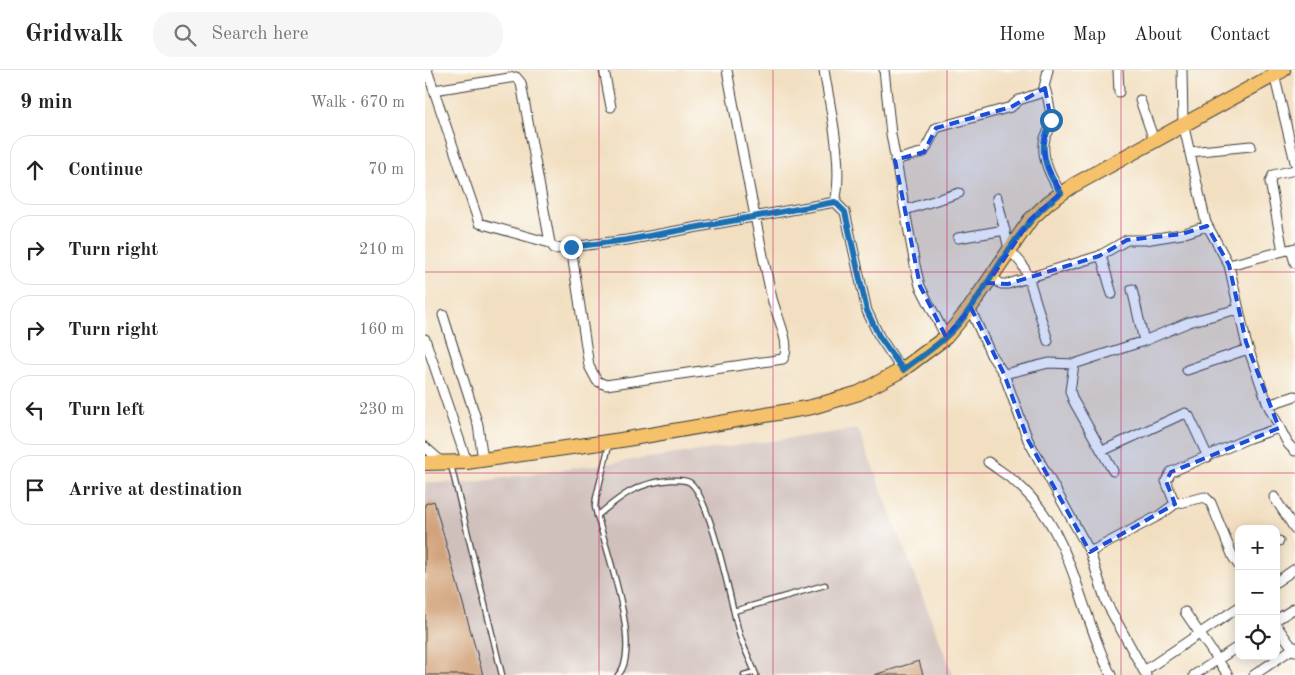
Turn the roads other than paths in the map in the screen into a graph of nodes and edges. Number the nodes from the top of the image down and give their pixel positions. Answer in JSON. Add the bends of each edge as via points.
{"nodes":[{"id":1,"x":427,"y":70,"type":"edge"},
{"id":2,"x":604,"y":70,"type":"edge"},
{"id":3,"x":727,"y":70,"type":"edge"},
{"id":4,"x":824,"y":70,"type":"edge"},
{"id":5,"x":884,"y":70,"type":"edge"},
{"id":6,"x":1048,"y":70,"type":"edge"},
{"id":7,"x":1119,"y":70,"type":"edge"},
{"id":8,"x":1182,"y":70,"type":"edge"},
{"id":9,"x":1277,"y":72,"type":"edge"},
{"id":10,"x":1045,"y":88,"type":"junction"},
{"id":11,"x":434,"y":90,"type":"junction"},
{"id":12,"x":1119,"y":92,"type":"dead end"},
{"id":13,"x":1140,"y":100,"type":"dead end"},
{"id":14,"x":611,"y":107,"type":"dead end"},
{"id":15,"x":1183,"y":124,"type":"junction"},
{"id":16,"x":1153,"y":140,"type":"junction"},
{"id":17,"x":1251,"y":146,"type":"dead end"},
{"id":18,"x":1189,"y":152,"type":"junction"},
{"id":19,"x":895,"y":160,"type":"junction"},
{"id":20,"x":1295,"y":162,"type":"edge"},
{"id":21,"x":1295,"y":170,"type":"edge"},
{"id":22,"x":1061,"y":193,"type":"junction"},
{"id":23,"x":959,"y":194,"type":"dead end"},
{"id":24,"x":997,"y":198,"type":"dead end"},
{"id":25,"x":835,"y":202,"type":"junction"},
{"id":26,"x":905,"y":210,"type":"junction"},
{"id":27,"x":755,"y":215,"type":"junction"},
{"id":28,"x":1207,"y":226,"type":"junction"},
{"id":29,"x":1005,"y":230,"type":"junction"},
{"id":30,"x":958,"y":238,"type":"dead end"},
{"id":31,"x":550,"y":243,"type":"junction"},
{"id":32,"x":571,"y":247,"type":"junction"},
{"id":33,"x":1009,"y":249,"type":"junction"},
{"id":34,"x":1290,"y":249,"type":"edge"},
{"id":35,"x":1099,"y":256,"type":"junction"},
{"id":36,"x":1295,"y":263,"type":"edge"},
{"id":37,"x":1229,"y":265,"type":"junction"},
{"id":38,"x":1028,"y":276,"type":"junction"},
{"id":39,"x":992,"y":277,"type":"junction"},
{"id":40,"x":1132,"y":289,"type":"dead end"},
{"id":41,"x":1112,"y":294,"type":"dead end"},
{"id":42,"x":971,"y":308,"type":"junction"},
{"id":43,"x":1238,"y":309,"type":"junction"},
{"id":44,"x":443,"y":315,"type":"dead end"},
{"id":45,"x":946,"y":337,"type":"junction"},
{"id":46,"x":425,"y":339,"type":"edge"},
{"id":47,"x":1048,"y":341,"type":"dead end"},
{"id":48,"x":1144,"y":341,"type":"junction"},
{"id":49,"x":1248,"y":348,"type":"junction"},
{"id":50,"x":1074,"y":364,"type":"junction"},
{"id":51,"x":903,"y":370,"type":"junction"},
{"id":52,"x":1187,"y":370,"type":"dead end"},
{"id":53,"x":1004,"y":374,"type":"junction"},
{"id":54,"x":1295,"y":396,"type":"edge"},
{"id":55,"x":1268,"y":405,"type":"junction"},
{"id":56,"x":1279,"y":428,"type":"junction"},
{"id":57,"x":610,"y":442,"type":"junction"},
{"id":58,"x":425,"y":448,"type":"edge"},
{"id":59,"x":1102,"y":451,"type":"junction"},
{"id":60,"x":1295,"y":451,"type":"edge"},
{"id":61,"x":1208,"y":457,"type":"junction"},
{"id":62,"x":483,"y":460,"type":"junction"},
{"id":63,"x":467,"y":462,"type":"junction"},
{"id":64,"x":988,"y":462,"type":"dead end"},
{"id":65,"x":425,"y":463,"type":"edge"},
{"id":66,"x":446,"y":463,"type":"junction"},
{"id":67,"x":1113,"y":471,"type":"dead end"},
{"id":68,"x":1274,"y":497,"type":"dead end"},
{"id":69,"x":1175,"y":504,"type":"junction"},
{"id":70,"x":597,"y":516,"type":"junction"},
{"id":71,"x":1295,"y":529,"type":"edge"},
{"id":72,"x":1090,"y":552,"type":"junction"},
{"id":73,"x":1235,"y":560,"type":"edge"},
{"id":74,"x":1295,"y":570,"type":"edge"},
{"id":75,"x":1280,"y":579,"type":"edge"},
{"id":76,"x":825,"y":585,"type":"dead end"},
{"id":77,"x":1295,"y":608,"type":"edge"},
{"id":78,"x":1235,"y":610,"type":"edge"},
{"id":79,"x":734,"y":611,"type":"junction"},
{"id":80,"x":1185,"y":612,"type":"dead end"},
{"id":81,"x":1280,"y":617,"type":"edge"},
{"id":82,"x":1280,"y":630,"type":"edge"},
{"id":83,"x":1198,"y":634,"type":"junction"},
{"id":84,"x":1235,"y":649,"type":"edge"},
{"id":85,"x":1294,"y":649,"type":"edge"},
{"id":86,"x":1217,"y":660,"type":"junction"},
{"id":87,"x":1145,"y":673,"type":"edge"},
{"id":88,"x":756,"y":674,"type":"edge"},
{"id":89,"x":502,"y":675,"type":"edge"},
{"id":90,"x":618,"y":675,"type":"edge"},
{"id":91,"x":744,"y":675,"type":"edge"},
{"id":92,"x":1111,"y":675,"type":"edge"},
{"id":93,"x":1194,"y":675,"type":"edge"},
{"id":94,"x":1228,"y":675,"type":"edge"},
{"id":95,"x":1254,"y":675,"type":"edge"}],
"edges":[{"from":1,"to":11,"type":"street"},
{"from":2,"to":14,"type":"street"},
{"from":3,"to":27,"type":"street"},
{"from":4,"to":25,"type":"street","via":[[836,149]]},
{"from":5,"to":19,"type":"street"},
{"from":6,"to":10,"type":"street"},
{"from":7,"to":12,"type":"street"},
{"from":8,"to":15,"type":"street"},
{"from":9,"to":15,"type":"main road"},
{"from":9,"to":20,"type":"street"},
{"from":10,"to":19,"type":"street","via":[[1011,107],[936,128],[924,152]]},
{"from":10,"to":22,"type":"street","via":[[1051,120],[1044,140],[1046,161]]},
{"from":11,"to":31,"type":"street","via":[[479,222]]},
{"from":11,"to":31,"type":"street","via":[[516,77],[521,83]]},
{"from":13,"to":16,"type":"street"},
{"from":15,"to":16,"type":"main road"},
{"from":15,"to":18,"type":"street"},
{"from":16,"to":22,"type":"main road"},
{"from":17,"to":18,"type":"street"},
{"from":18,"to":28,"type":"street"},
{"from":19,"to":26,"type":"street"},
{"from":21,"to":34,"type":"street","via":[[1273,175],[1270,182]]},
{"from":22,"to":33,"type":"main road","via":[[1030,220]]},
{"from":23,"to":26,"type":"street"},
{"from":24,"to":29,"type":"street"},
{"from":25,"to":27,"type":"street"},
{"from":25,"to":51,"type":"street","via":[[845,212],[867,311],[879,336]]},
{"from":26,"to":45,"type":"street","via":[[920,286]]},
{"from":27,"to":32,"type":"street","via":[[627,240]]},
{"from":27,"to":32,"type":"street","via":[[772,300],[787,343],[783,359],[606,386],[597,381],[589,366]]},
{"from":28,"to":35,"type":"street","via":[[1182,234],[1127,240]]},
{"from":28,"to":37,"type":"street"},
{"from":29,"to":30,"type":"street"},
{"from":29,"to":33,"type":"street"},
{"from":31,"to":32,"type":"street","via":[[555,249]]},
{"from":33,"to":38,"type":"street"},
{"from":33,"to":39,"type":"main road"},
{"from":34,"to":36,"type":"street"},
{"from":34,"to":37,"type":"street"},
{"from":35,"to":38,"type":"street"},
{"from":35,"to":41,"type":"street"},
{"from":37,"to":43,"type":"street"},
{"from":38,"to":39,"type":"street","via":[[1008,284],[1001,284]]},
{"from":38,"to":47,"type":"street"},
{"from":39,"to":42,"type":"main road"},
{"from":40,"to":48,"type":"street"},
{"from":42,"to":45,"type":"main road"},
{"from":42,"to":53,"type":"street","via":[[991,355]]},
{"from":43,"to":48,"type":"street","via":[[1189,322]]},
{"from":43,"to":49,"type":"street"},
{"from":44,"to":62,"type":"street","via":[[479,430]]},
{"from":45,"to":51,"type":"main road"},
{"from":46,"to":63,"type":"street"},
{"from":48,"to":50,"type":"street"},
{"from":49,"to":52,"type":"street"},
{"from":49,"to":55,"type":"street"},
{"from":50,"to":53,"type":"street","via":[[1049,363]]},
{"from":50,"to":59,"type":"street","via":[[1070,391]]},
{"from":51,"to":57,"type":"main road","via":[[859,393],[812,407]]},
{"from":53,"to":72,"type":"street","via":[[1028,440]]},
{"from":54,"to":55,"type":"street"},
{"from":55,"to":56,"type":"street"},
{"from":56,"to":60,"type":"street","via":[[1287,444]]},
{"from":56,"to":61,"type":"street"},
{"from":57,"to":62,"type":"main road"},
{"from":57,"to":70,"type":"lane","via":[[596,498]]},
{"from":58,"to":66,"type":"street"},
{"from":59,"to":61,"type":"street","via":[[1185,413]]},
{"from":59,"to":67,"type":"street"},
{"from":61,"to":69,"type":"street","via":[[1171,472],[1166,481]]},
{"from":62,"to":63,"type":"main road"},
{"from":63,"to":66,"type":"main road"},
{"from":64,"to":92,"type":"street","via":[[1024,490],[1044,514],[1069,562],[1099,651]]},
{"from":65,"to":66,"type":"main road"},
{"from":66,"to":89,"type":"lane"},
{"from":68,"to":71,"type":"street"},
{"from":69,"to":72,"type":"street"},
{"from":69,"to":73,"type":"street","via":[[1205,497],[1211,503]]},
{"from":70,"to":79,"type":"lane","via":[[636,487],[651,482],[690,482],[714,534]]},
{"from":70,"to":90,"type":"lane","via":[[626,623],[627,653]]},
{"from":72,"to":87,"type":"street","via":[[1106,602]]},
{"from":74,"to":75,"type":"street"},
{"from":76,"to":79,"type":"lane"},
{"from":77,"to":81,"type":"street"},
{"from":78,"to":83,"type":"street"},
{"from":79,"to":88,"type":"lane","via":[[739,634]]},
{"from":80,"to":83,"type":"street"},
{"from":82,"to":85,"type":"street"},
{"from":83,"to":86,"type":"street"},
{"from":83,"to":87,"type":"street"},
{"from":84,"to":86,"type":"street"},
{"from":85,"to":95,"type":"street"},
{"from":86,"to":93,"type":"street"},
{"from":86,"to":94,"type":"street"},
{"from":88,"to":91,"type":"lane"}]}
